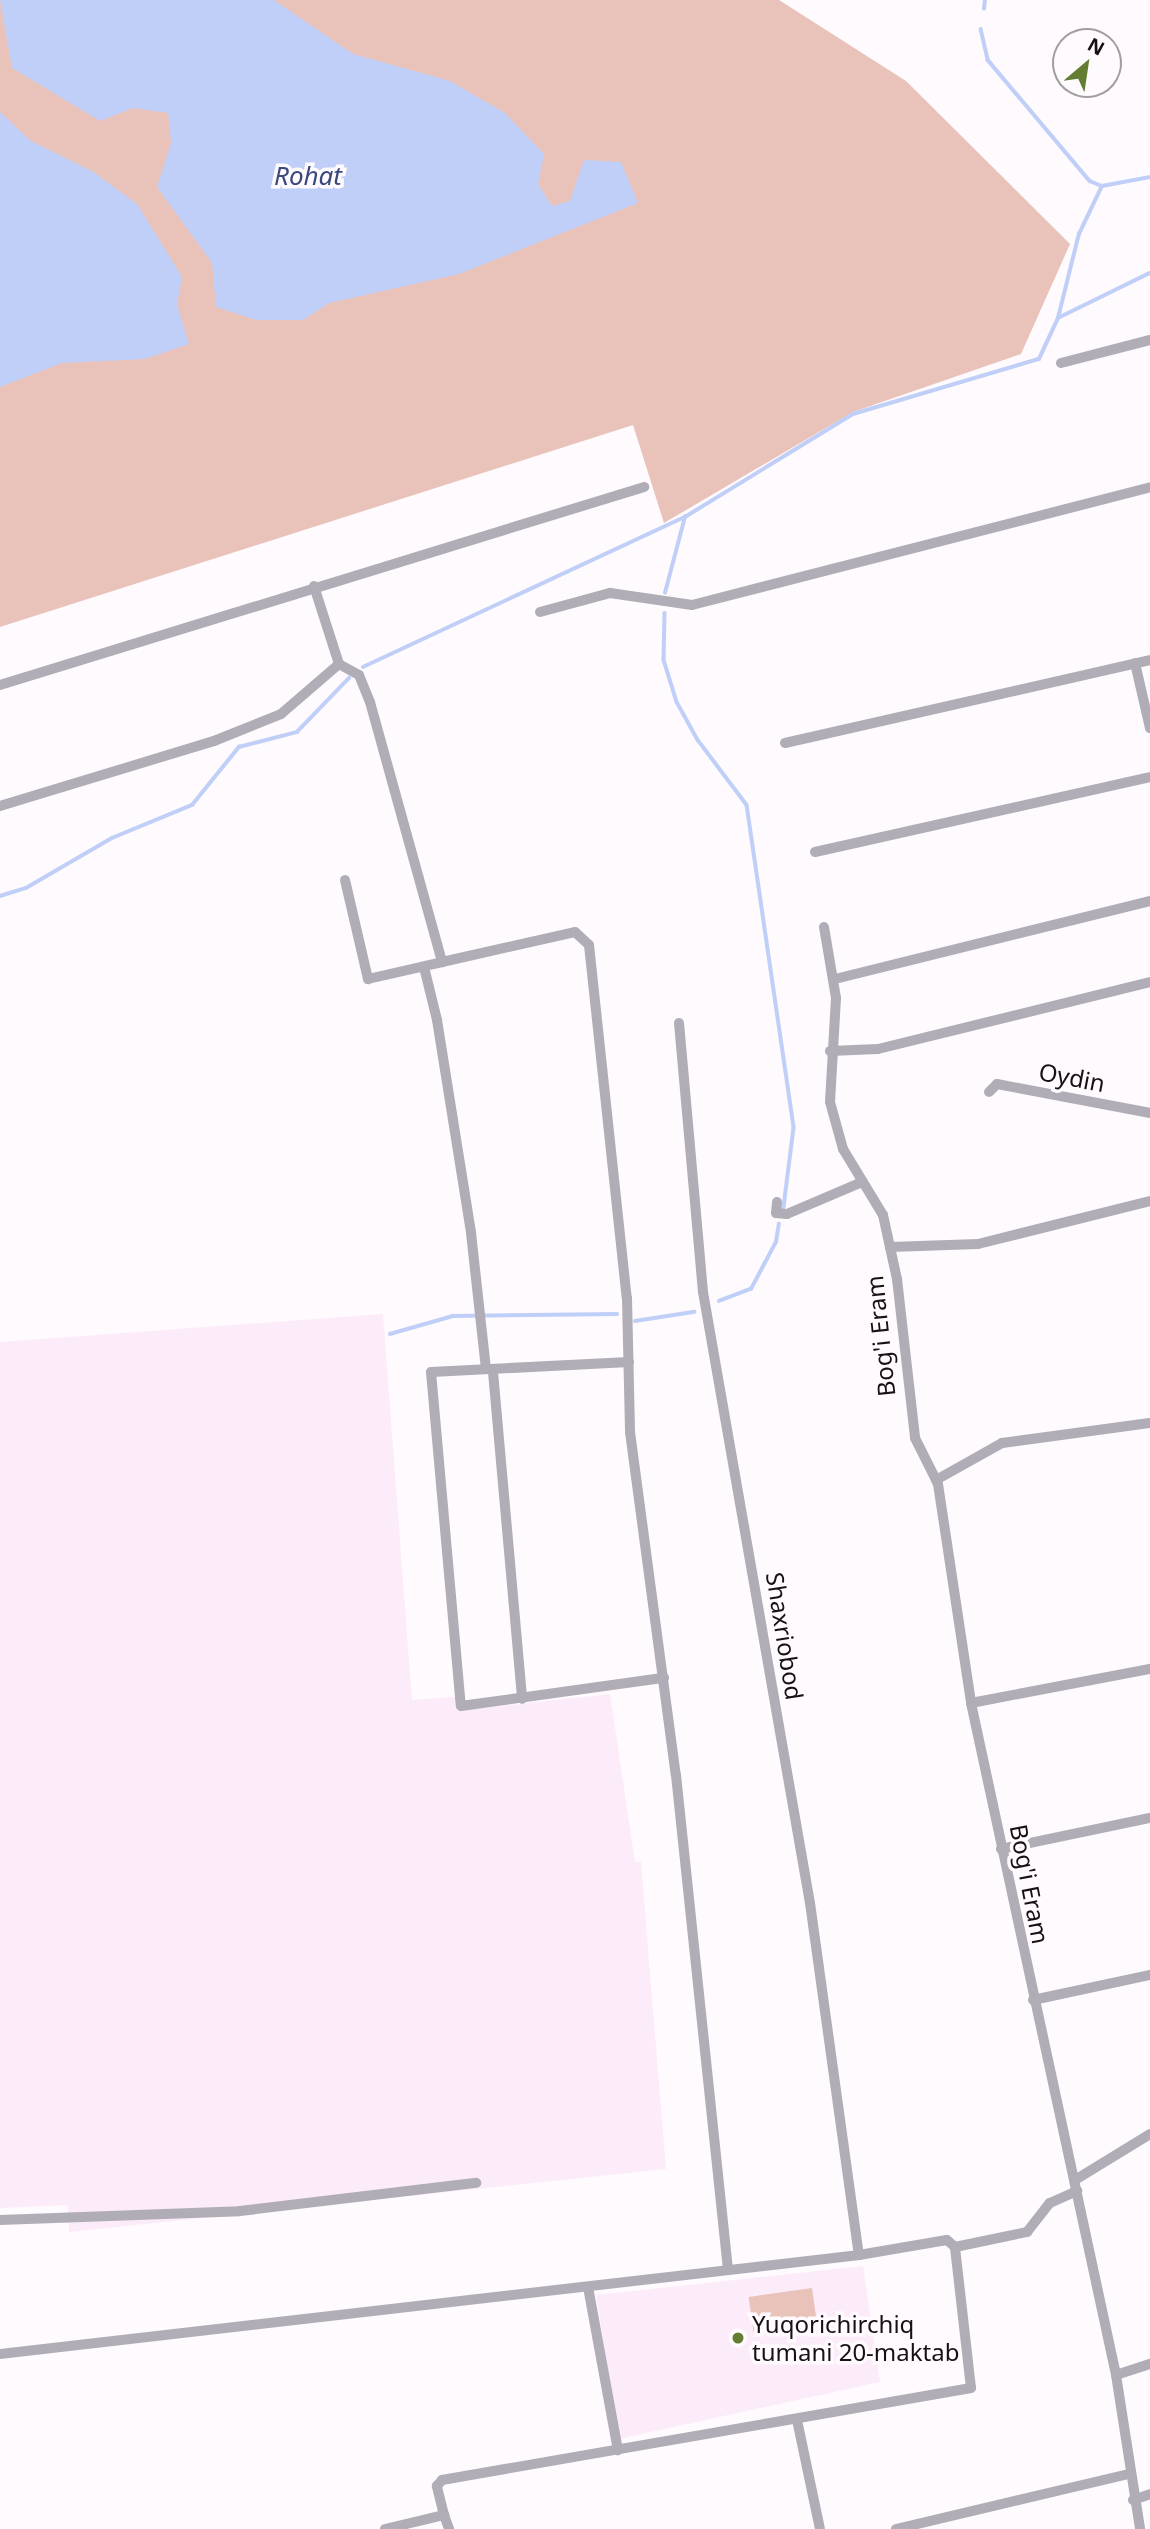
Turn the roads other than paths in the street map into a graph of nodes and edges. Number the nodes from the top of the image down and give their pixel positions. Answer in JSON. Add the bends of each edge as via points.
{"nodes":[{"id":1,"x":1150,"y":340,"type":"edge"},
{"id":2,"x":1061,"y":363,"type":"dead end"},
{"id":3,"x":644,"y":487,"type":"dead end"},
{"id":4,"x":1150,"y":487,"type":"edge"},
{"id":5,"x":314,"y":586,"type":"junction"},
{"id":6,"x":540,"y":612,"type":"dead end"},
{"id":7,"x":1150,"y":660,"type":"edge"},
{"id":8,"x":1135,"y":663,"type":"junction"},
{"id":9,"x":339,"y":664,"type":"junction"},
{"id":10,"x":0,"y":685,"type":"edge"},
{"id":11,"x":1150,"y":728,"type":"edge"},
{"id":12,"x":785,"y":743,"type":"dead end"},
{"id":13,"x":1150,"y":777,"type":"edge"},
{"id":14,"x":0,"y":806,"type":"edge"},
{"id":15,"x":815,"y":852,"type":"dead end"},
{"id":16,"x":345,"y":880,"type":"dead end"},
{"id":17,"x":1150,"y":901,"type":"edge"},
{"id":18,"x":824,"y":927,"type":"dead end"},
{"id":19,"x":442,"y":962,"type":"junction"},
{"id":20,"x":424,"y":967,"type":"junction"},
{"id":21,"x":835,"y":979,"type":"junction"},
{"id":22,"x":1150,"y":982,"type":"edge"},
{"id":23,"x":679,"y":1023,"type":"dead end"},
{"id":24,"x":831,"y":1051,"type":"junction"},
{"id":25,"x":989,"y":1092,"type":"dead end"},
{"id":26,"x":1150,"y":1113,"type":"edge"},
{"id":27,"x":862,"y":1182,"type":"junction"},
{"id":28,"x":1150,"y":1201,"type":"edge"},
{"id":29,"x":777,"y":1202,"type":"dead end"},
{"id":30,"x":890,"y":1247,"type":"junction"},
{"id":31,"x":629,"y":1362,"type":"junction"},
{"id":32,"x":490,"y":1370,"type":"junction"},
{"id":33,"x":1150,"y":1423,"type":"edge"},
{"id":34,"x":936,"y":1480,"type":"junction"},
{"id":35,"x":1150,"y":1669,"type":"edge"},
{"id":36,"x":664,"y":1678,"type":"junction"},
{"id":37,"x":522,"y":1699,"type":"junction"},
{"id":38,"x":971,"y":1703,"type":"junction"},
{"id":39,"x":1150,"y":1818,"type":"edge"},
{"id":40,"x":1001,"y":1849,"type":"junction"},
{"id":41,"x":1150,"y":1975,"type":"edge"},
{"id":42,"x":1033,"y":2000,"type":"junction"},
{"id":43,"x":1150,"y":2134,"type":"edge"},
{"id":44,"x":476,"y":2183,"type":"dead end"},
{"id":45,"x":1076,"y":2186,"type":"junction"},
{"id":46,"x":0,"y":2220,"type":"edge"},
{"id":47,"x":955,"y":2247,"type":"junction"},
{"id":48,"x":859,"y":2255,"type":"junction"},
{"id":49,"x":729,"y":2268,"type":"junction"},
{"id":50,"x":588,"y":2287,"type":"junction"},
{"id":51,"x":0,"y":2354,"type":"edge"},
{"id":52,"x":1150,"y":2364,"type":"edge"},
{"id":53,"x":1116,"y":2375,"type":"junction"},
{"id":54,"x":797,"y":2420,"type":"junction"},
{"id":55,"x":618,"y":2450,"type":"junction"},
{"id":56,"x":1128,"y":2474,"type":"junction"},
{"id":57,"x":1150,"y":2494,"type":"edge"},
{"id":58,"x":1133,"y":2500,"type":"junction"},
{"id":59,"x":444,"y":2515,"type":"junction"},
{"id":60,"x":385,"y":2529,"type":"edge"},
{"id":61,"x":449,"y":2529,"type":"edge"},
{"id":62,"x":820,"y":2529,"type":"edge"},
{"id":63,"x":896,"y":2529,"type":"edge"},
{"id":64,"x":1140,"y":2529,"type":"edge"}],
"edges":[{"from":1,"to":2,"type":"street"},
{"from":3,"to":5,"type":"street"},
{"from":4,"to":6,"type":"street","via":[[692,605],[610,593]]},
{"from":5,"to":9,"type":"street"},
{"from":5,"to":10,"type":"street"},
{"from":7,"to":8,"type":"street"},
{"from":8,"to":11,"type":"street"},
{"from":8,"to":12,"type":"street"},
{"from":9,"to":14,"type":"street","via":[[281,714],[214,741]]},
{"from":9,"to":19,"type":"street","via":[[359,675],[370,702]]},
{"from":13,"to":15,"type":"street"},
{"from":16,"to":20,"type":"street","via":[[368,979]]},
{"from":17,"to":21,"type":"street"},
{"from":18,"to":21,"type":"street","name":"Bog'i Eram"},
{"from":19,"to":20,"type":"street"},
{"from":19,"to":31,"type":"street","via":[[575,932],[587,940],[627,1298]]},
{"from":20,"to":32,"type":"street","via":[[437,1020]]},
{"from":21,"to":24,"type":"street","name":"Bog'i Eram"},
{"from":22,"to":24,"type":"street","via":[[878,1049]]},
{"from":23,"to":48,"type":"street","name":"Shaxriobod","via":[[703,1292],[810,1903]]},
{"from":24,"to":27,"type":"street","name":"Bog'i Eram","via":[[830,1102],[843,1149]]},
{"from":25,"to":26,"type":"street","name":"Oydin","via":[[997,1084]]},
{"from":27,"to":29,"type":"street","via":[[787,1214],[776,1213]]},
{"from":27,"to":30,"type":"street","name":"Bog'i Eram","via":[[883,1214]]},
{"from":28,"to":30,"type":"street","via":[[978,1244]]},
{"from":30,"to":34,"type":"street","name":"Bog'i Eram","via":[[915,1438]]},
{"from":31,"to":32,"type":"street"},
{"from":31,"to":36,"type":"street","via":[[630,1432]]},
{"from":32,"to":37,"type":"street"},
{"from":32,"to":37,"type":"street","via":[[431,1373],[461,1706]]},
{"from":33,"to":34,"type":"street","via":[[1002,1443]]},
{"from":34,"to":38,"type":"street","name":"Bog'i Eram"},
{"from":35,"to":38,"type":"street"},
{"from":36,"to":37,"type":"street"},
{"from":36,"to":49,"type":"street"},
{"from":38,"to":40,"type":"street","name":"Bog'i Eram"},
{"from":39,"to":40,"type":"street"},
{"from":40,"to":42,"type":"street","name":"Bog'i Eram"},
{"from":41,"to":42,"type":"street"},
{"from":42,"to":45,"type":"street","name":"Bog'i Eram"},
{"from":43,"to":45,"type":"street"},
{"from":44,"to":46,"type":"street","via":[[240,2211]]},
{"from":45,"to":47,"type":"street","via":[[1050,2203],[1027,2232]]},
{"from":45,"to":53,"type":"street","name":"Bog'i Eram"},
{"from":47,"to":48,"type":"street","via":[[947,2240]]},
{"from":47,"to":54,"type":"street","via":[[971,2388]]},
{"from":48,"to":49,"type":"street"},
{"from":49,"to":50,"type":"street"},
{"from":50,"to":51,"type":"street"},
{"from":50,"to":55,"type":"street"},
{"from":52,"to":53,"type":"street"},
{"from":53,"to":56,"type":"street","name":"Bog'i Eram"},
{"from":54,"to":55,"type":"street"},
{"from":54,"to":62,"type":"street"},
{"from":55,"to":59,"type":"street","via":[[442,2480],[437,2486]]},
{"from":56,"to":58,"type":"street","name":"Bog'i Eram"},
{"from":56,"to":63,"type":"street"},
{"from":57,"to":58,"type":"street"},
{"from":58,"to":64,"type":"street","name":"Bog'i Eram"},
{"from":59,"to":60,"type":"street"},
{"from":59,"to":61,"type":"street"}]}
